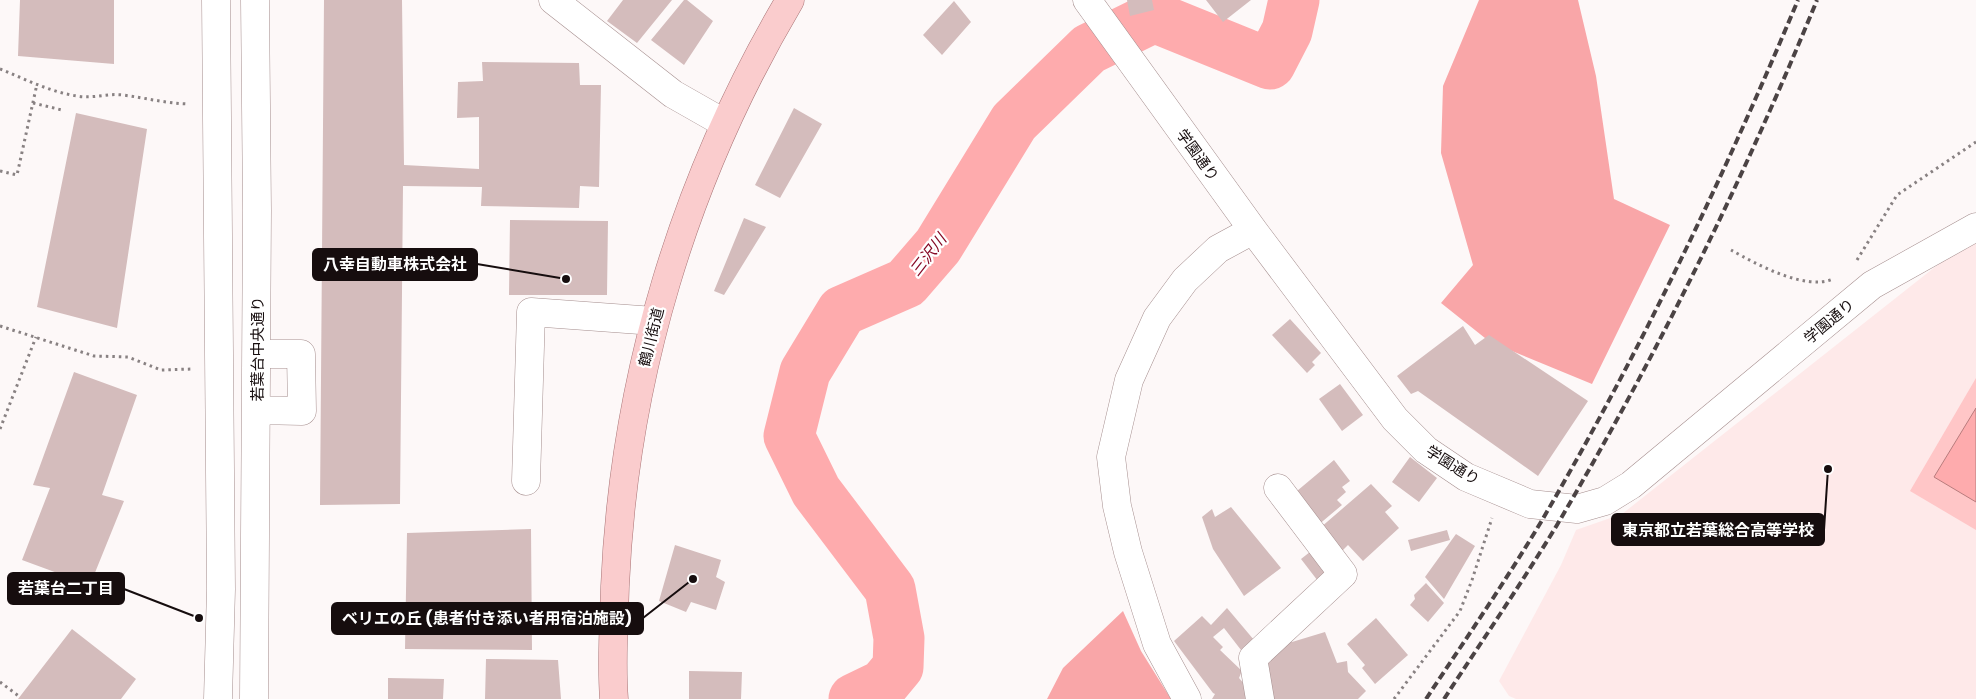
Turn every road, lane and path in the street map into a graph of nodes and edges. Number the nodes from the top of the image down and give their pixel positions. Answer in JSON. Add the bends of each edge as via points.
{"nodes":[{"id":1,"x":216,"y":0,"type":"edge"},
{"id":2,"x":255,"y":0,"type":"edge"},
{"id":3,"x":554,"y":0,"type":"edge"},
{"id":4,"x":790,"y":0,"type":"edge"},
{"id":5,"x":1089,"y":3,"type":"edge"},
{"id":6,"x":0,"y":69,"type":"edge"},
{"id":7,"x":37,"y":84,"type":"junction"},
{"id":8,"x":33,"y":103,"type":"junction"},
{"id":9,"x":193,"y":104,"type":"dead end"},
{"id":10,"x":62,"y":110,"type":"dead end"},
{"id":11,"x":724,"y":123,"type":"junction"},
{"id":12,"x":1976,"y":142,"type":"edge"},
{"id":13,"x":0,"y":171,"type":"edge"},
{"id":14,"x":1976,"y":227,"type":"edge"},
{"id":15,"x":1253,"y":230,"type":"junction"},
{"id":16,"x":1731,"y":250,"type":"dead end"},
{"id":17,"x":1852,"y":266,"type":"dead end"},
{"id":18,"x":1840,"y":276,"type":"dead end"},
{"id":19,"x":654,"y":321,"type":"junction"},
{"id":20,"x":0,"y":326,"type":"edge"},
{"id":21,"x":36,"y":337,"type":"junction"},
{"id":22,"x":257,"y":354,"type":"junction"},
{"id":23,"x":195,"y":369,"type":"dead end"},
{"id":24,"x":257,"y":410,"type":"junction"},
{"id":25,"x":0,"y":428,"type":"edge"},
{"id":26,"x":526,"y":481,"type":"dead end"},
{"id":27,"x":1278,"y":488,"type":"dead end"},
{"id":28,"x":1492,"y":518,"type":"dead end"},
{"id":29,"x":0,"y":682,"type":"edge"},
{"id":30,"x":20,"y":697,"type":"dead end"},
{"id":31,"x":218,"y":699,"type":"edge"},
{"id":32,"x":254,"y":699,"type":"edge"},
{"id":33,"x":614,"y":699,"type":"edge"},
{"id":34,"x":1187,"y":699,"type":"edge"},
{"id":35,"x":1260,"y":699,"type":"edge"},
{"id":36,"x":1394,"y":699,"type":"edge"}],
"edges":[{"from":1,"to":31,"type":"street","via":[[221,589]]},
{"from":2,"to":22,"type":"street","name":"若葉台中央通り"},
{"from":3,"to":11,"type":"street","via":[[673,94]]},
{"from":4,"to":11,"type":"main road","name":"鶴川街道"},
{"from":5,"to":15,"type":"street","name":"学園通り"},
{"from":6,"to":7,"type":"path"},
{"from":7,"to":8,"type":"path"},
{"from":7,"to":9,"type":"path","via":[[75,96],[93,98],[111,94],[160,103]]},
{"from":8,"to":10,"type":"path"},
{"from":8,"to":13,"type":"path","via":[[17,175]]},
{"from":11,"to":19,"type":"main road","name":"鶴川街道","via":[[686,221]]},
{"from":12,"to":17,"type":"path","via":[[1897,195]]},
{"from":14,"to":15,"type":"street","name":"学園通り","via":[[1872,285],[1631,485],[1605,501],[1577,509],[1530,504],[1466,477],[1426,450],[1395,419]]},
{"from":15,"to":34,"type":"street","via":[[1218,249],[1185,280],[1157,318],[1129,380],[1111,457],[1117,506],[1157,644]]},
{"from":16,"to":18,"type":"path","via":[[1766,269],[1809,282],[1827,282]]},
{"from":19,"to":26,"type":"street","via":[[531,312]]},
{"from":19,"to":33,"type":"main road","name":"鶴川街道","via":[[633,410],[617,532],[612,671]]},
{"from":20,"to":21,"type":"path"},
{"from":21,"to":23,"type":"path","via":[[94,356],[128,357],[161,370]]},
{"from":21,"to":25,"type":"path"},
{"from":22,"to":24,"type":"street","name":"若葉台中央通り"},
{"from":22,"to":24,"type":"street","via":[[301,354],[302,411]]},
{"from":24,"to":32,"type":"street","name":"若葉台中央通り"},
{"from":27,"to":35,"type":"street","via":[[1343,574],[1253,658]]},
{"from":28,"to":36,"type":"path","via":[[1460,611]]},
{"from":29,"to":30,"type":"path"}]}
